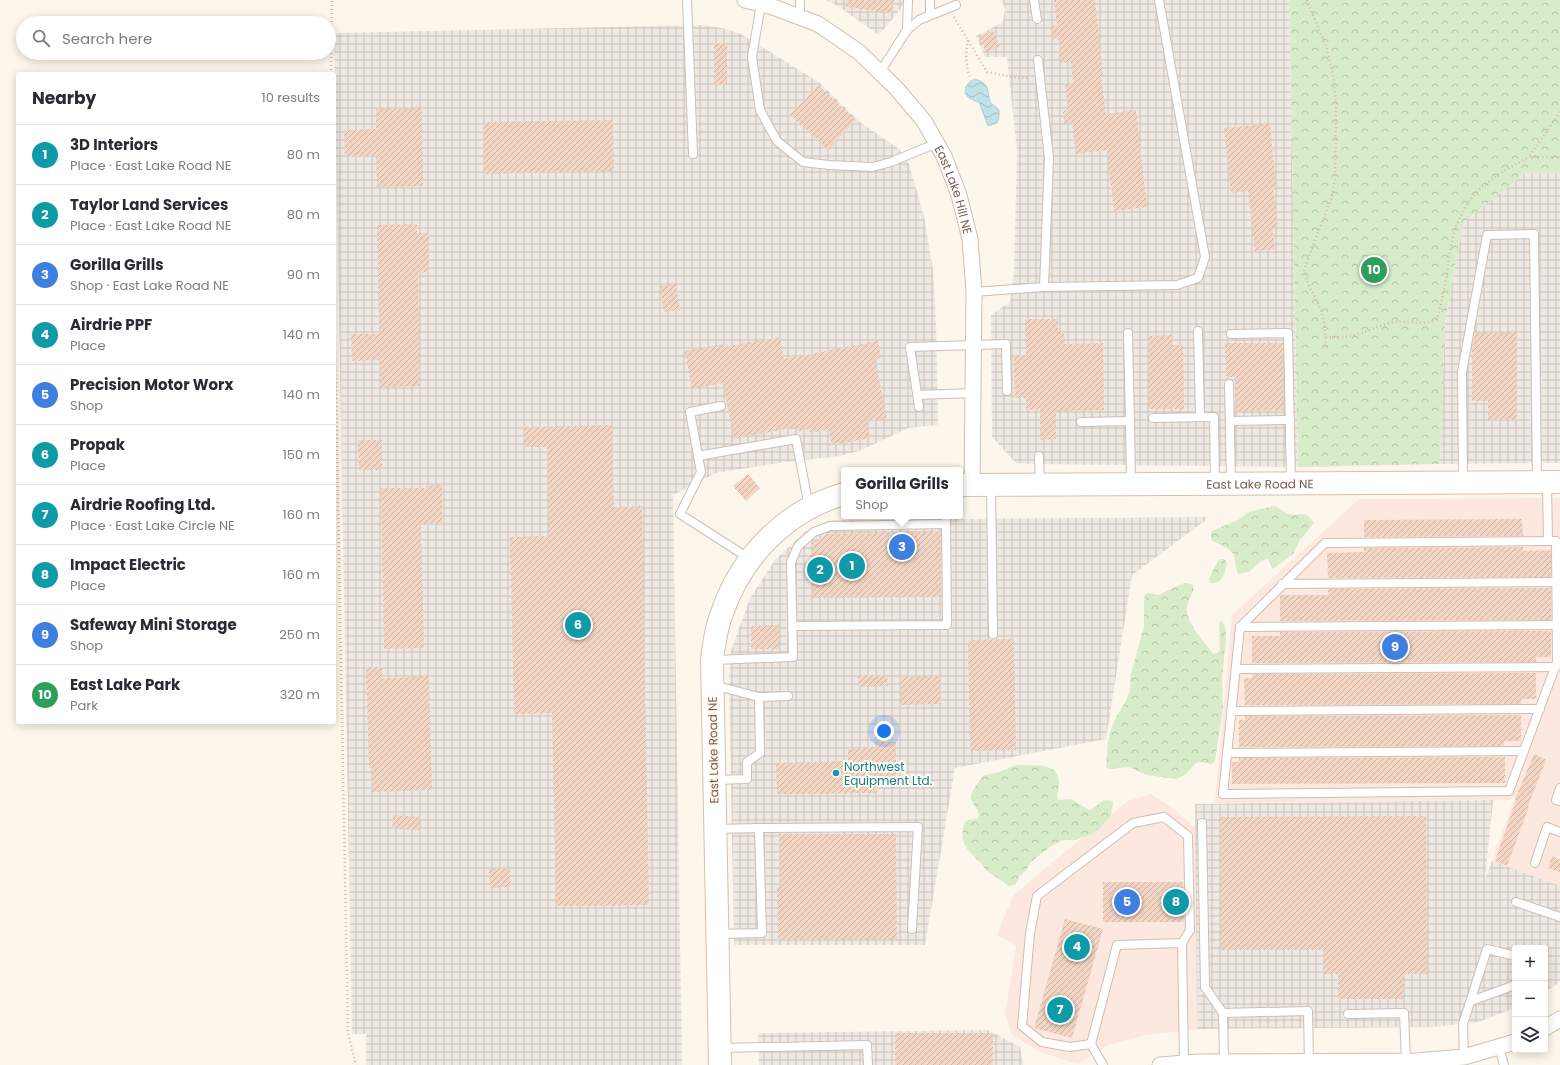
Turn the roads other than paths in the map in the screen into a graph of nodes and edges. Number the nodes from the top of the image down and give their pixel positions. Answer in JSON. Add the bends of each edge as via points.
{"nodes":[{"id":1,"x":687,"y":0,"type":"edge"},
{"id":2,"x":745,"y":0,"type":"edge"},
{"id":3,"x":800,"y":0,"type":"edge"},
{"id":4,"x":908,"y":0,"type":"edge"},
{"id":5,"x":930,"y":0,"type":"edge"},
{"id":6,"x":1034,"y":0,"type":"edge"},
{"id":7,"x":1159,"y":0,"type":"edge"},
{"id":8,"x":761,"y":4,"type":"junction"},
{"id":9,"x":952,"y":6,"type":"road end"},
{"id":10,"x":930,"y":15,"type":"junction"},
{"id":11,"x":800,"y":18,"type":"junction"},
{"id":12,"x":1037,"y":20,"type":"dead end"},
{"id":13,"x":908,"y":30,"type":"junction"},
{"id":14,"x":1038,"y":60,"type":"dead end"},
{"id":15,"x":880,"y":72,"type":"junction"},
{"id":16,"x":936,"y":143,"type":"junction"},
{"id":17,"x":693,"y":154,"type":"dead end"},
{"id":18,"x":1044,"y":287,"type":"junction"},
{"id":19,"x":974,"y":292,"type":"junction"},
{"id":20,"x":1198,"y":331,"type":"dead end"},
{"id":21,"x":1128,"y":333,"type":"dead end"},
{"id":22,"x":1231,"y":334,"type":"dead end"},
{"id":23,"x":974,"y":345,"type":"junction"},
{"id":24,"x":1229,"y":384,"type":"dead end"},
{"id":25,"x":1007,"y":391,"type":"dead end"},
{"id":26,"x":973,"y":393,"type":"junction"},
{"id":27,"x":917,"y":395,"type":"junction"},
{"id":28,"x":721,"y":406,"type":"dead end"},
{"id":29,"x":919,"y":407,"type":"dead end"},
{"id":30,"x":1200,"y":417,"type":"junction"},
{"id":31,"x":1153,"y":418,"type":"dead end"},
{"id":32,"x":1290,"y":420,"type":"junction"},
{"id":33,"x":1130,"y":421,"type":"junction"},
{"id":34,"x":1230,"y":421,"type":"junction"},
{"id":35,"x":1082,"y":422,"type":"dead end"},
{"id":36,"x":698,"y":456,"type":"junction"},
{"id":37,"x":1039,"y":456,"type":"dead end"},
{"id":38,"x":1548,"y":482,"type":"edge"},
{"id":39,"x":1463,"y":483,"type":"junction"},
{"id":40,"x":1040,"y":484,"type":"junction"},
{"id":41,"x":1131,"y":484,"type":"junction"},
{"id":42,"x":1223,"y":484,"type":"junction"},
{"id":43,"x":1291,"y":484,"type":"junction"},
{"id":44,"x":974,"y":485,"type":"edge"},
{"id":45,"x":841,"y":495,"type":"edge"},
{"id":46,"x":809,"y":507,"type":"junction"},
{"id":47,"x":945,"y":520,"type":"edge"},
{"id":48,"x":1548,"y":541,"type":"junction"},
{"id":49,"x":750,"y":559,"type":"junction"},
{"id":50,"x":1556,"y":582,"type":"junction"},
{"id":51,"x":1282,"y":584,"type":"junction"},
{"id":52,"x":1557,"y":625,"type":"junction"},
{"id":53,"x":792,"y":626,"type":"junction"},
{"id":54,"x":1240,"y":627,"type":"junction"},
{"id":55,"x":993,"y":634,"type":"dead end"},
{"id":56,"x":712,"y":660,"type":"junction"},
{"id":57,"x":1556,"y":667,"type":"junction"},
{"id":58,"x":1236,"y":669,"type":"junction"},
{"id":59,"x":712,"y":685,"type":"junction"},
{"id":60,"x":788,"y":696,"type":"dead end"},
{"id":61,"x":759,"y":697,"type":"junction"},
{"id":62,"x":1540,"y":709,"type":"junction"},
{"id":63,"x":1231,"y":711,"type":"junction"},
{"id":64,"x":1524,"y":751,"type":"junction"},
{"id":65,"x":1227,"y":753,"type":"junction"},
{"id":66,"x":714,"y":780,"type":"junction"},
{"id":67,"x":1560,"y":788,"type":"edge"},
{"id":68,"x":1560,"y":801,"type":"edge"},
{"id":69,"x":1202,"y":823,"type":"dead end"},
{"id":70,"x":759,"y":828,"type":"junction"},
{"id":71,"x":715,"y":829,"type":"junction"},
{"id":72,"x":1560,"y":832,"type":"edge"},
{"id":73,"x":1535,"y":863,"type":"dead end"},
{"id":74,"x":1516,"y":902,"type":"dead end"},
{"id":75,"x":1560,"y":917,"type":"edge"},
{"id":76,"x":912,"y":929,"type":"dead end"},
{"id":77,"x":717,"y":934,"type":"junction"},
{"id":78,"x":1182,"y":943,"type":"junction"},
{"id":79,"x":1512,"y":955,"type":"edge"},
{"id":80,"x":1512,"y":986,"type":"edge"},
{"id":81,"x":1470,"y":1002,"type":"junction"},
{"id":82,"x":1223,"y":1013,"type":"junction"},
{"id":83,"x":1348,"y":1014,"type":"dead end"},
{"id":84,"x":1560,"y":1019,"type":"edge"},
{"id":85,"x":1548,"y":1026,"type":"edge"},
{"id":86,"x":1512,"y":1043,"type":"edge"},
{"id":87,"x":1091,"y":1044,"type":"junction"},
{"id":88,"x":1499,"y":1048,"type":"junction"},
{"id":89,"x":719,"y":1057,"type":"edge"},
{"id":90,"x":1464,"y":1057,"type":"junction"},
{"id":91,"x":1184,"y":1062,"type":"junction"},
{"id":92,"x":1224,"y":1062,"type":"junction"},
{"id":93,"x":1310,"y":1062,"type":"junction"},
{"id":94,"x":1412,"y":1062,"type":"edge"},
{"id":95,"x":1258,"y":1063,"type":"edge"},
{"id":96,"x":868,"y":1065,"type":"edge"},
{"id":97,"x":1104,"y":1065,"type":"edge"},
{"id":98,"x":1160,"y":1065,"type":"edge"},
{"id":99,"x":1504,"y":1065,"type":"edge"}],
"edges":[{"from":1,"to":17,"type":"lane"},
{"from":2,"to":8,"type":"street","name":"East Lake Hill NE"},
{"from":3,"to":11,"type":"lane"},
{"from":4,"to":13,"type":"lane"},
{"from":5,"to":10,"type":"lane"},
{"from":6,"to":12,"type":"lane"},
{"from":7,"to":18,"type":"lane","via":[[1205,257],[1198,278],[1177,285]]},
{"from":8,"to":11,"type":"street","name":"East Lake Hill NE"},
{"from":8,"to":16,"type":"lane","via":[[752,57],[760,110],[777,141],[804,162],[829,166],[873,167]]},
{"from":9,"to":10,"type":"lane"},
{"from":10,"to":13,"type":"lane","via":[[919,20]]},
{"from":11,"to":15,"type":"street","name":"East Lake Hill NE","via":[[818,24],[859,52]]},
{"from":13,"to":15,"type":"lane"},
{"from":14,"to":18,"type":"lane","via":[[1049,158]]},
{"from":15,"to":16,"type":"street","name":"East Lake Hill NE","via":[[924,121]]},
{"from":16,"to":19,"type":"street","name":"East Lake Hill NE","via":[[944,156],[959,195],[970,239]]},
{"from":18,"to":19,"type":"lane"},
{"from":19,"to":23,"type":"street","name":"East Lake Hill NE"},
{"from":20,"to":30,"type":"lane"},
{"from":21,"to":33,"type":"lane"},
{"from":22,"to":32,"type":"lane","via":[[1288,333]]},
{"from":23,"to":25,"type":"lane","via":[[1006,344]]},
{"from":23,"to":26,"type":"street","name":"East Lake Hill NE"},
{"from":23,"to":27,"type":"lane","via":[[910,347]]},
{"from":24,"to":34,"type":"lane"},
{"from":26,"to":27,"type":"lane"},
{"from":26,"to":44,"type":"street","name":"East Lake Hill NE"},
{"from":27,"to":29,"type":"lane"},
{"from":28,"to":36,"type":"lane","via":[[690,412]]},
{"from":30,"to":31,"type":"lane"},
{"from":30,"to":42,"type":"lane","via":[[1214,417]]},
{"from":32,"to":34,"type":"lane"},
{"from":32,"to":43,"type":"lane"},
{"from":33,"to":35,"type":"lane"},
{"from":33,"to":41,"type":"lane"},
{"from":34,"to":42,"type":"lane"},
{"from":36,"to":46,"type":"lane","via":[[796,439]]},
{"from":36,"to":49,"type":"lane","via":[[701,472],[680,514]]},
{"from":37,"to":40,"type":"lane"},
{"from":38,"to":39,"type":"street","name":"East Lake Road NE"},
{"from":38,"to":39,"type":"lane","via":[[1534,234],[1487,235],[1462,372]]},
{"from":38,"to":48,"type":"lane"},
{"from":39,"to":43,"type":"street","name":"East Lake Road NE"},
{"from":40,"to":41,"type":"street","name":"East Lake Road NE"},
{"from":40,"to":44,"type":"street","name":"East Lake Road NE"},
{"from":41,"to":42,"type":"street","name":"East Lake Road NE"},
{"from":42,"to":43,"type":"street","name":"East Lake Road NE"},
{"from":44,"to":55,"type":"lane"},
{"from":45,"to":46,"type":"street","name":"East Lake Road NE"},
{"from":46,"to":49,"type":"street","name":"East Lake Road NE","via":[[775,531]]},
{"from":47,"to":53,"type":"lane","via":[[830,526],[814,532],[798,546],[791,562]]},
{"from":47,"to":53,"type":"lane","via":[[947,625]]},
{"from":48,"to":50,"type":"lane","via":[[1556,541]]},
{"from":48,"to":51,"type":"lane","via":[[1325,543]]},
{"from":49,"to":56,"type":"street","name":"East Lake Road NE","via":[[733,586],[722,612]]},
{"from":50,"to":51,"type":"lane"},
{"from":50,"to":52,"type":"lane"},
{"from":51,"to":54,"type":"lane"},
{"from":52,"to":54,"type":"lane"},
{"from":52,"to":57,"type":"lane"},
{"from":53,"to":56,"type":"lane","via":[[793,657]]},
{"from":54,"to":58,"type":"lane"},
{"from":56,"to":59,"type":"street","name":"East Lake Road NE"},
{"from":57,"to":58,"type":"lane"},
{"from":57,"to":62,"type":"lane"},
{"from":58,"to":63,"type":"lane"},
{"from":59,"to":61,"type":"lane"},
{"from":59,"to":66,"type":"street","name":"East Lake Road NE"},
{"from":60,"to":61,"type":"lane"},
{"from":61,"to":66,"type":"lane","via":[[760,753],[747,762],[747,779]]},
{"from":62,"to":63,"type":"lane"},
{"from":62,"to":64,"type":"lane"},
{"from":63,"to":65,"type":"lane"},
{"from":64,"to":65,"type":"lane"},
{"from":64,"to":65,"type":"lane","via":[[1509,791],[1223,794]]},
{"from":66,"to":71,"type":"street","name":"East Lake Road NE"},
{"from":67,"to":68,"type":"lane","via":[[1556,800]]},
{"from":69,"to":82,"type":"lane","via":[[1205,987]]},
{"from":70,"to":71,"type":"lane"},
{"from":70,"to":76,"type":"lane","via":[[918,827]]},
{"from":70,"to":77,"type":"lane","via":[[762,933]]},
{"from":71,"to":77,"type":"street","name":"East Lake Road NE"},
{"from":72,"to":73,"type":"lane","via":[[1547,828]]},
{"from":74,"to":75,"type":"lane"},
{"from":77,"to":89,"type":"street","name":"East Lake Road NE"},
{"from":78,"to":87,"type":"lane","via":[[1117,944]]},
{"from":78,"to":87,"type":"lane","via":[[1190,930],[1188,836],[1164,817],[1133,822],[1037,896],[1030,933],[1022,1026],[1042,1042],[1070,1047]]},
{"from":78,"to":91,"type":"lane"},
{"from":79,"to":81,"type":"lane","via":[[1487,949]]},
{"from":80,"to":81,"type":"lane"},
{"from":81,"to":90,"type":"lane","via":[[1463,1024]]},
{"from":82,"to":92,"type":"lane"},
{"from":82,"to":93,"type":"lane","via":[[1308,1011]]},
{"from":83,"to":94,"type":"lane","via":[[1404,1013]]},
{"from":84,"to":85,"type":"street"},
{"from":86,"to":88,"type":"street"},
{"from":87,"to":97,"type":"lane"},
{"from":88,"to":90,"type":"street"},
{"from":88,"to":99,"type":"lane"},
{"from":89,"to":96,"type":"lane","via":[[867,1045]]},
{"from":90,"to":94,"type":"street"},
{"from":91,"to":92,"type":"street"},
{"from":91,"to":98,"type":"street"},
{"from":92,"to":95,"type":"street"},
{"from":93,"to":94,"type":"street"},
{"from":93,"to":95,"type":"street"}]}
